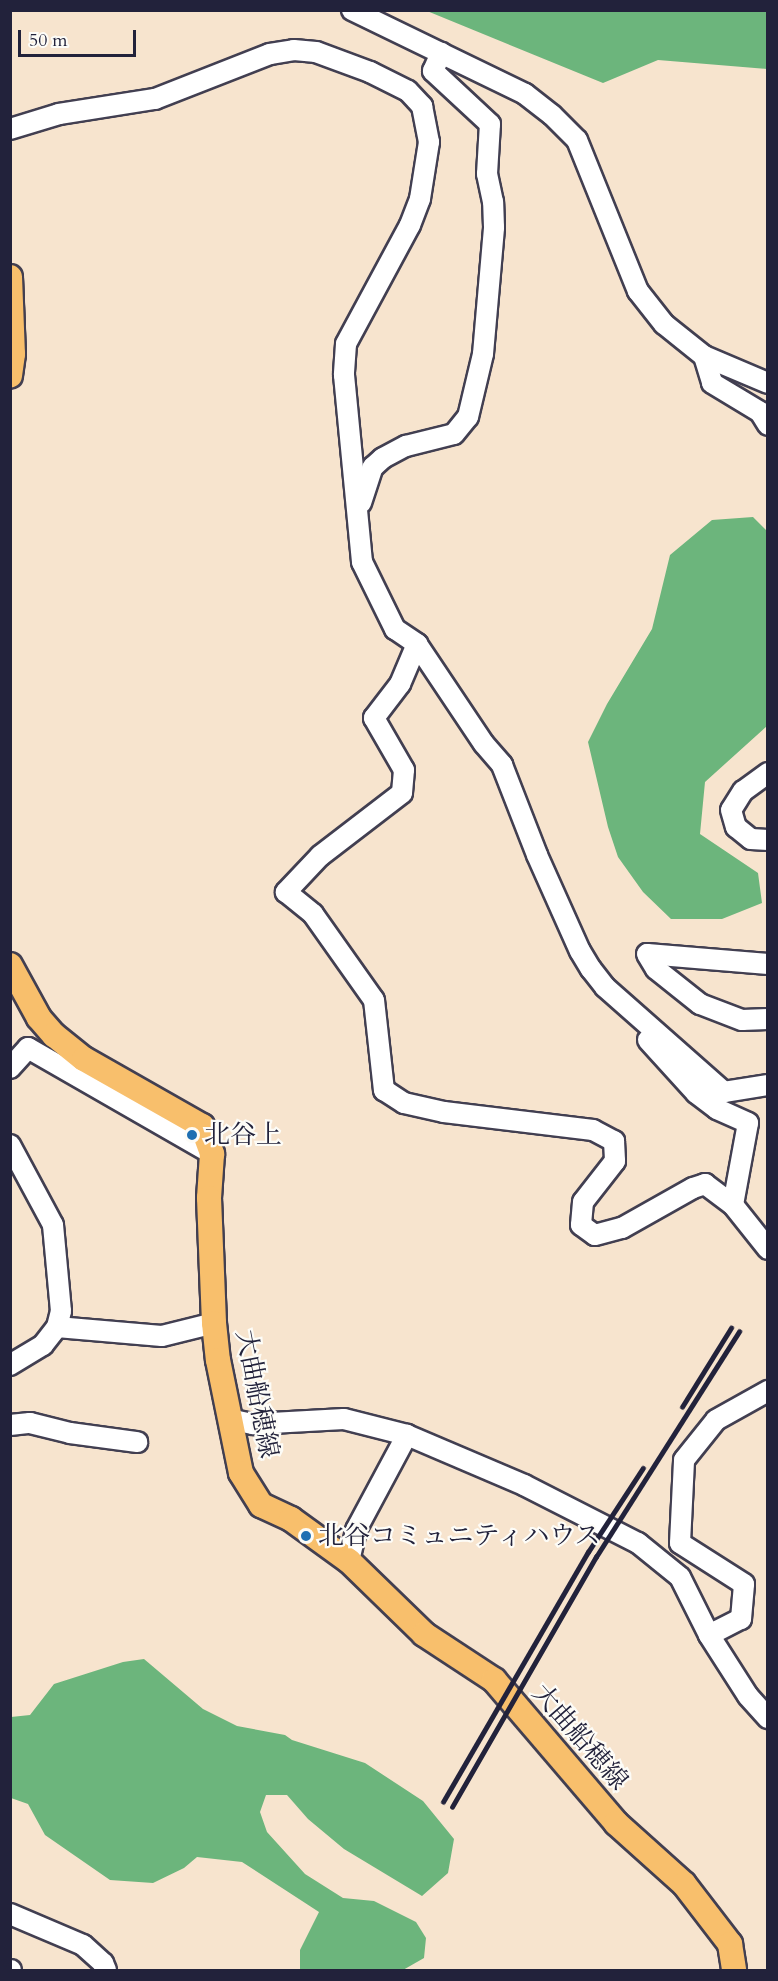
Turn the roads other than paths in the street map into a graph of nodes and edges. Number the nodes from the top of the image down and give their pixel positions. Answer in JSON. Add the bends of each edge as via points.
{"nodes":[{"id":1,"x":352,"y":10,"type":"edge"},
{"id":2,"x":441,"y":53,"type":"junction"},
{"id":3,"x":10,"y":129,"type":"edge"},
{"id":4,"x":10,"y":277,"type":"edge"},
{"id":5,"x":704,"y":356,"type":"junction"},
{"id":6,"x":10,"y":376,"type":"edge"},
{"id":7,"x":768,"y":383,"type":"edge"},
{"id":8,"x":768,"y":425,"type":"edge"},
{"id":9,"x":357,"y":537,"type":"junction"},
{"id":10,"x":417,"y":644,"type":"junction"},
{"id":11,"x":768,"y":773,"type":"edge"},
{"id":12,"x":768,"y":840,"type":"edge"},
{"id":13,"x":768,"y":964,"type":"edge"},
{"id":14,"x":10,"y":965,"type":"edge"},
{"id":15,"x":629,"y":1009,"type":"junction"},
{"id":16,"x":768,"y":1019,"type":"edge"},
{"id":17,"x":10,"y":1068,"type":"edge"},
{"id":18,"x":768,"y":1085,"type":"edge"},
{"id":19,"x":10,"y":1145,"type":"edge"},
{"id":20,"x":212,"y":1154,"type":"junction"},
{"id":21,"x":733,"y":1205,"type":"junction"},
{"id":22,"x":768,"y":1249,"type":"edge"},
{"id":23,"x":214,"y":1323,"type":"junction"},
{"id":24,"x":57,"y":1327,"type":"junction"},
{"id":25,"x":10,"y":1365,"type":"edge"},
{"id":26,"x":768,"y":1391,"type":"edge"},
{"id":27,"x":229,"y":1419,"type":"junction"},
{"id":28,"x":10,"y":1425,"type":"edge"},
{"id":29,"x":407,"y":1435,"type":"junction"},
{"id":30,"x":137,"y":1442,"type":"dead end"},
{"id":31,"x":349,"y":1561,"type":"junction"},
{"id":32,"x":709,"y":1635,"type":"junction"},
{"id":33,"x":768,"y":1718,"type":"edge"},
{"id":34,"x":10,"y":1914,"type":"edge"},
{"id":35,"x":106,"y":1971,"type":"edge"},
{"id":36,"x":734,"y":1971,"type":"edge"}],
"edges":[{"from":1,"to":2,"type":"street"},
{"from":2,"to":5,"type":"street","via":[[525,94],[577,140],[638,291],[664,324]]},
{"from":2,"to":9,"type":"street","via":[[434,71],[490,124],[487,174],[494,227],[483,354],[468,417],[454,434],[406,446],[373,467],[362,494]]},
{"from":3,"to":9,"type":"street","via":[[58,114],[155,99],[270,54],[294,50],[316,52],[370,72],[408,91],[422,106],[429,142],[420,199],[411,225],[346,344],[344,375]]},
{"from":4,"to":6,"type":"main road"},
{"from":5,"to":7,"type":"street"},
{"from":5,"to":8,"type":"street","via":[[712,383],[760,412]]},
{"from":9,"to":10,"type":"street","via":[[362,562],[395,629]]},
{"from":10,"to":15,"type":"street","via":[[502,765],[580,951],[605,987]]},
{"from":10,"to":21,"type":"street","via":[[400,684],[374,718],[404,770],[402,793],[320,856],[286,892],[313,914],[374,1000],[384,1090],[404,1103],[444,1112],[593,1130],[614,1141],[615,1161],[582,1202],[581,1226],[594,1236],[622,1228],[705,1184]]},
{"from":11,"to":12,"type":"street","via":[[743,791],[731,810],[736,827],[751,839]]},
{"from":13,"to":16,"type":"street","via":[[646,954],[656,969],[700,1004],[742,1020]]},
{"from":14,"to":20,"type":"main road","name":"大曲船穂線","via":[[39,1018],[54,1035],[84,1059],[202,1126]]},
{"from":15,"to":18,"type":"street","via":[[724,1092]]},
{"from":15,"to":21,"type":"street","via":[[629,1020],[696,1093],[717,1109],[748,1123]]},
{"from":17,"to":20,"type":"street","via":[[28,1048]]},
{"from":19,"to":24,"type":"street","via":[[53,1225],[61,1311]]},
{"from":20,"to":23,"type":"main road","name":"大曲船穂線","via":[[209,1198]]},
{"from":21,"to":22,"type":"street"},
{"from":23,"to":24,"type":"street","via":[[162,1336]]},
{"from":23,"to":27,"type":"main road","name":"大曲船穂線"},
{"from":24,"to":25,"type":"street","via":[[43,1345]]},
{"from":26,"to":32,"type":"street","via":[[716,1420],[684,1460],[680,1543],[744,1584],[741,1619]]},
{"from":27,"to":29,"type":"street","via":[[253,1424],[344,1419]]},
{"from":27,"to":31,"type":"main road","name":"大曲船穂線","via":[[241,1473],[261,1505],[291,1519]]},
{"from":28,"to":30,"type":"street","via":[[30,1423]]},
{"from":29,"to":31,"type":"street","via":[[357,1530]]},
{"from":29,"to":32,"type":"street","via":[[524,1485],[638,1543],[680,1577]]},
{"from":31,"to":36,"type":"main road","name":"大曲船穂線","via":[[424,1634],[494,1680],[616,1823],[684,1884],[730,1944]]},
{"from":32,"to":33,"type":"street","via":[[748,1696]]},
{"from":34,"to":35,"type":"street","via":[[83,1945],[103,1963]]}]}
